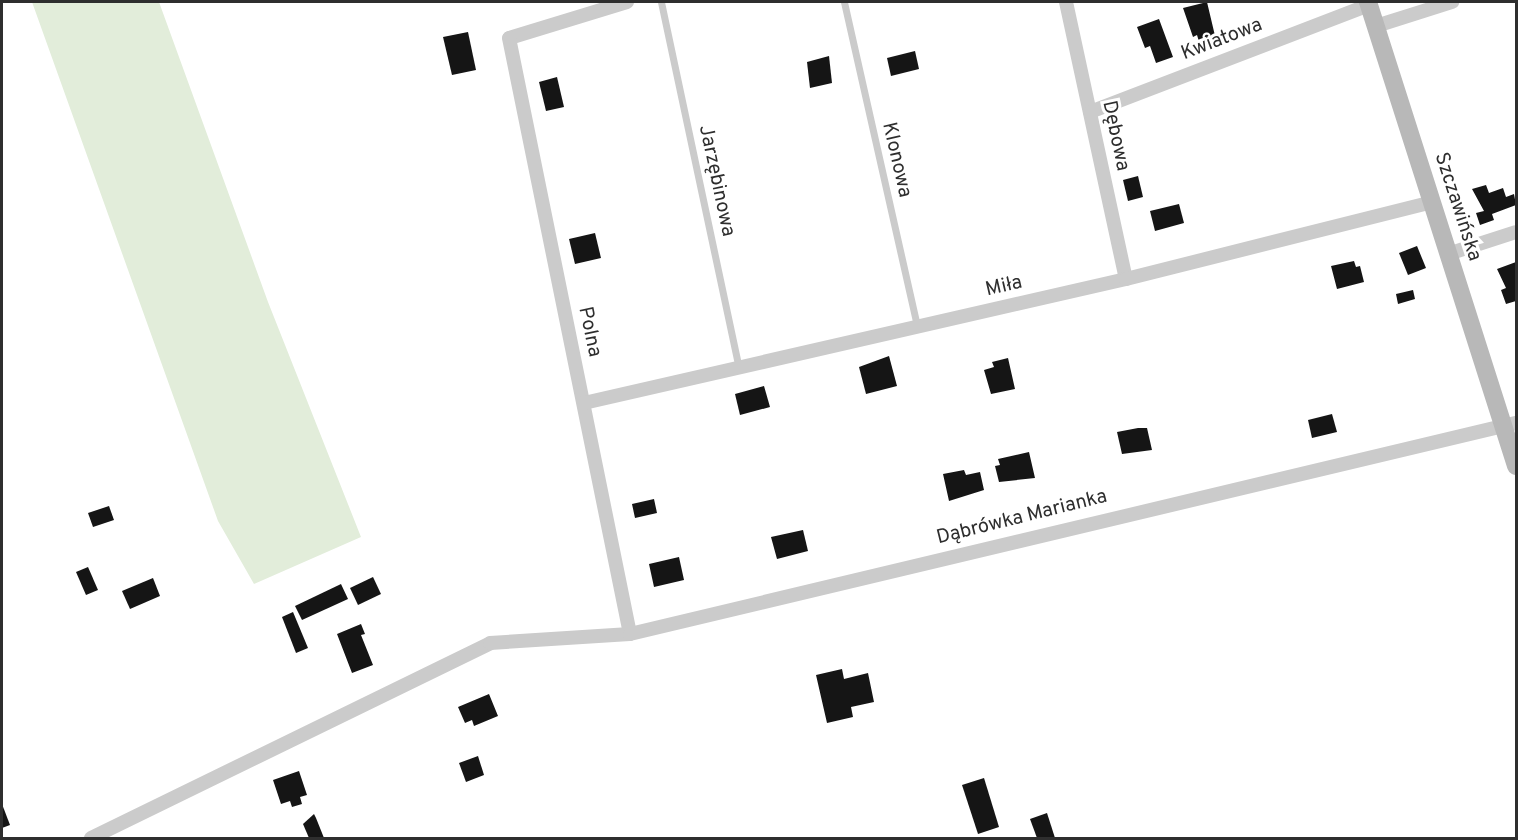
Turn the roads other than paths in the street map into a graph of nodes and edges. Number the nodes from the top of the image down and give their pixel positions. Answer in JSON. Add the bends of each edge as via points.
{"nodes":[{"id":1,"x":627,"y":2,"type":"edge"},
{"id":2,"x":661,"y":2,"type":"edge"},
{"id":3,"x":844,"y":2,"type":"edge"},
{"id":4,"x":1066,"y":2,"type":"edge"},
{"id":5,"x":1452,"y":2,"type":"edge"},
{"id":6,"x":1368,"y":3,"type":"edge"},
{"id":7,"x":1376,"y":26,"type":"junction"},
{"id":8,"x":1090,"y":112,"type":"junction"},
{"id":9,"x":1432,"y":202,"type":"junction"},
{"id":10,"x":1516,"y":232,"type":"edge"},
{"id":11,"x":1448,"y":254,"type":"junction"},
{"id":12,"x":1126,"y":279,"type":"junction"},
{"id":13,"x":917,"y":327,"type":"junction"},
{"id":14,"x":739,"y":368,"type":"junction"},
{"id":15,"x":584,"y":403,"type":"junction"},
{"id":16,"x":1510,"y":424,"type":"edge"},
{"id":17,"x":1516,"y":466,"type":"edge"},
{"id":18,"x":630,"y":634,"type":"junction"},
{"id":19,"x":91,"y":838,"type":"edge"}],
"edges":[{"from":1,"to":15,"type":"street","name":"Polna","via":[[509,38]]},
{"from":2,"to":14,"type":"lane","name":"Jarzębinowa"},
{"from":3,"to":13,"type":"lane","name":"Klonowa"},
{"from":4,"to":8,"type":"street","name":"Dębowa"},
{"from":5,"to":7,"type":"street"},
{"from":6,"to":7,"type":"street","name":"Szczawińska"},
{"from":6,"to":8,"type":"street","name":"Kwiatowa"},
{"from":7,"to":9,"type":"street","name":"Szczawińska"},
{"from":8,"to":12,"type":"street","name":"Dębowa"},
{"from":9,"to":11,"type":"street","name":"Szczawińska"},
{"from":9,"to":12,"type":"street","name":"Miła"},
{"from":10,"to":11,"type":"street"},
{"from":11,"to":16,"type":"street","name":"Szczawińska"},
{"from":12,"to":13,"type":"street","name":"Miła"},
{"from":13,"to":14,"type":"street","name":"Miła"},
{"from":14,"to":15,"type":"street","name":"Miła"},
{"from":15,"to":18,"type":"street","name":"Polna"},
{"from":16,"to":17,"type":"street"},
{"from":16,"to":18,"type":"street","name":"Dąbrówka Marianka"},
{"from":18,"to":19,"type":"street","name":"Dąbrówka Marianka","via":[[506,639],[473,649]]}]}
